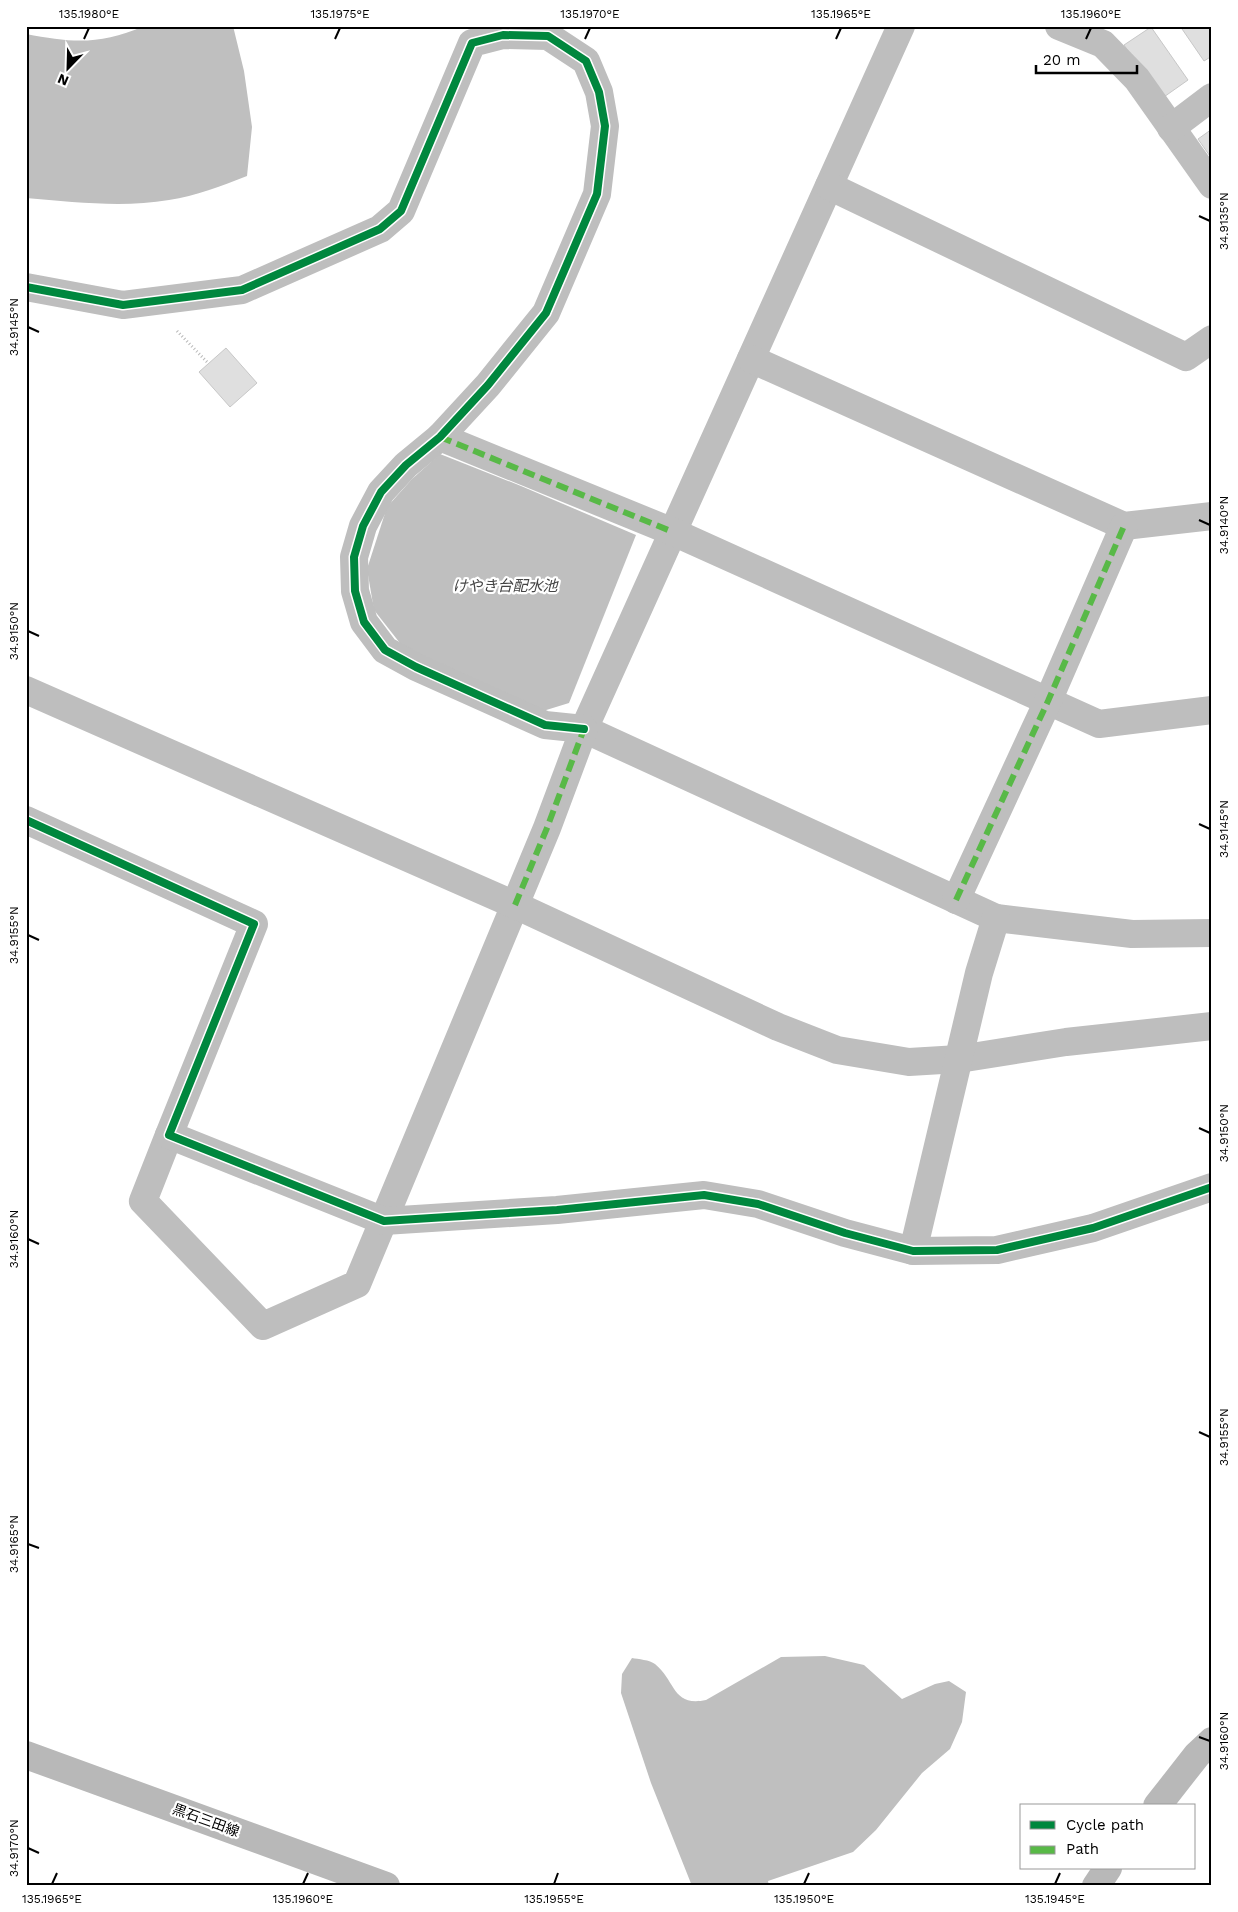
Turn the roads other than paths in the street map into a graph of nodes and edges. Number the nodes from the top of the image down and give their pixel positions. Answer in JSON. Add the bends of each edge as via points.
{"nodes":[{"id":1,"x":900,"y":26,"type":"edge"},
{"id":2,"x":1060,"y":26,"type":"edge"},
{"id":3,"x":1107,"y":35,"type":"edge"},
{"id":4,"x":1212,"y":97,"type":"edge"},
{"id":5,"x":1172,"y":128,"type":"junction"},
{"id":6,"x":1212,"y":185,"type":"edge"},
{"id":7,"x":828,"y":186,"type":"junction"},
{"id":8,"x":26,"y":288,"type":"edge"},
{"id":9,"x":1212,"y":339,"type":"edge"},
{"id":10,"x":751,"y":359,"type":"junction"},
{"id":11,"x":440,"y":437,"type":"junction"},
{"id":12,"x":1212,"y":516,"type":"edge"},
{"id":13,"x":1124,"y":526,"type":"junction"},
{"id":14,"x":673,"y":532,"type":"junction"},
{"id":15,"x":26,"y":690,"type":"edge"},
{"id":16,"x":1048,"y":701,"type":"junction"},
{"id":17,"x":1212,"y":710,"type":"edge"},
{"id":18,"x":584,"y":729,"type":"junction"},
{"id":19,"x":26,"y":820,"type":"edge"},
{"id":20,"x":956,"y":900,"type":"junction"},
{"id":21,"x":515,"y":905,"type":"junction"},
{"id":22,"x":996,"y":918,"type":"junction"},
{"id":23,"x":1212,"y":933,"type":"edge"},
{"id":24,"x":1212,"y":1026,"type":"edge"},
{"id":25,"x":960,"y":1059,"type":"junction"},
{"id":26,"x":169,"y":1135,"type":"junction"},
{"id":27,"x":1212,"y":1187,"type":"edge"},
{"id":28,"x":384,"y":1221,"type":"junction"},
{"id":29,"x":913,"y":1251,"type":"junction"},
{"id":30,"x":1212,"y":1741,"type":"edge"},
{"id":31,"x":26,"y":1755,"type":"edge"},
{"id":32,"x":1159,"y":1804,"type":"edge"},
{"id":33,"x":1107,"y":1870,"type":"edge"},
{"id":34,"x":386,"y":1886,"type":"edge"},
{"id":35,"x":1096,"y":1886,"type":"edge"}],
"edges":[{"from":1,"to":7,"type":"street"},
{"from":2,"to":3,"type":"street"},
{"from":3,"to":5,"type":"street"},
{"from":4,"to":5,"type":"street"},
{"from":5,"to":6,"type":"street"},
{"from":7,"to":9,"type":"street","via":[[1186,358]]},
{"from":7,"to":10,"type":"street"},
{"from":8,"to":11,"type":"street","via":[[123,306],[242,290],[380,229],[401,211],[472,43],[503,35],[548,36],[586,62],[599,92],[605,126],[597,194],[546,313],[488,385]]},
{"from":10,"to":13,"type":"street"},
{"from":10,"to":14,"type":"street"},
{"from":11,"to":14,"type":"street"},
{"from":11,"to":18,"type":"street","via":[[406,465],[381,492],[363,526],[354,557],[355,591],[364,622],[385,650],[416,667],[545,725]]},
{"from":12,"to":13,"type":"street"},
{"from":13,"to":16,"type":"street"},
{"from":14,"to":16,"type":"street"},
{"from":14,"to":18,"type":"street"},
{"from":15,"to":21,"type":"street"},
{"from":16,"to":17,"type":"street","via":[[1099,724]]},
{"from":16,"to":20,"type":"street"},
{"from":18,"to":20,"type":"street"},
{"from":18,"to":21,"type":"street"},
{"from":19,"to":26,"type":"street","via":[[254,924]]},
{"from":20,"to":22,"type":"street"},
{"from":21,"to":25,"type":"street","via":[[778,1027],[837,1050],[909,1062]]},
{"from":21,"to":28,"type":"street"},
{"from":22,"to":23,"type":"street","via":[[1132,934]]},
{"from":22,"to":25,"type":"street","via":[[978,973]]},
{"from":24,"to":25,"type":"street","via":[[1066,1042]]},
{"from":25,"to":29,"type":"street"},
{"from":26,"to":28,"type":"street"},
{"from":26,"to":28,"type":"street","via":[[143,1201],[263,1326],[357,1284]]},
{"from":27,"to":29,"type":"street","via":[[1093,1228],[997,1250]]},
{"from":28,"to":29,"type":"street","via":[[557,1210],[704,1195],[758,1204],[845,1233]]},
{"from":30,"to":32,"type":"main road"},
{"from":31,"to":34,"type":"main road","name":"黒石三田線"},
{"from":33,"to":35,"type":"main road"}]}
